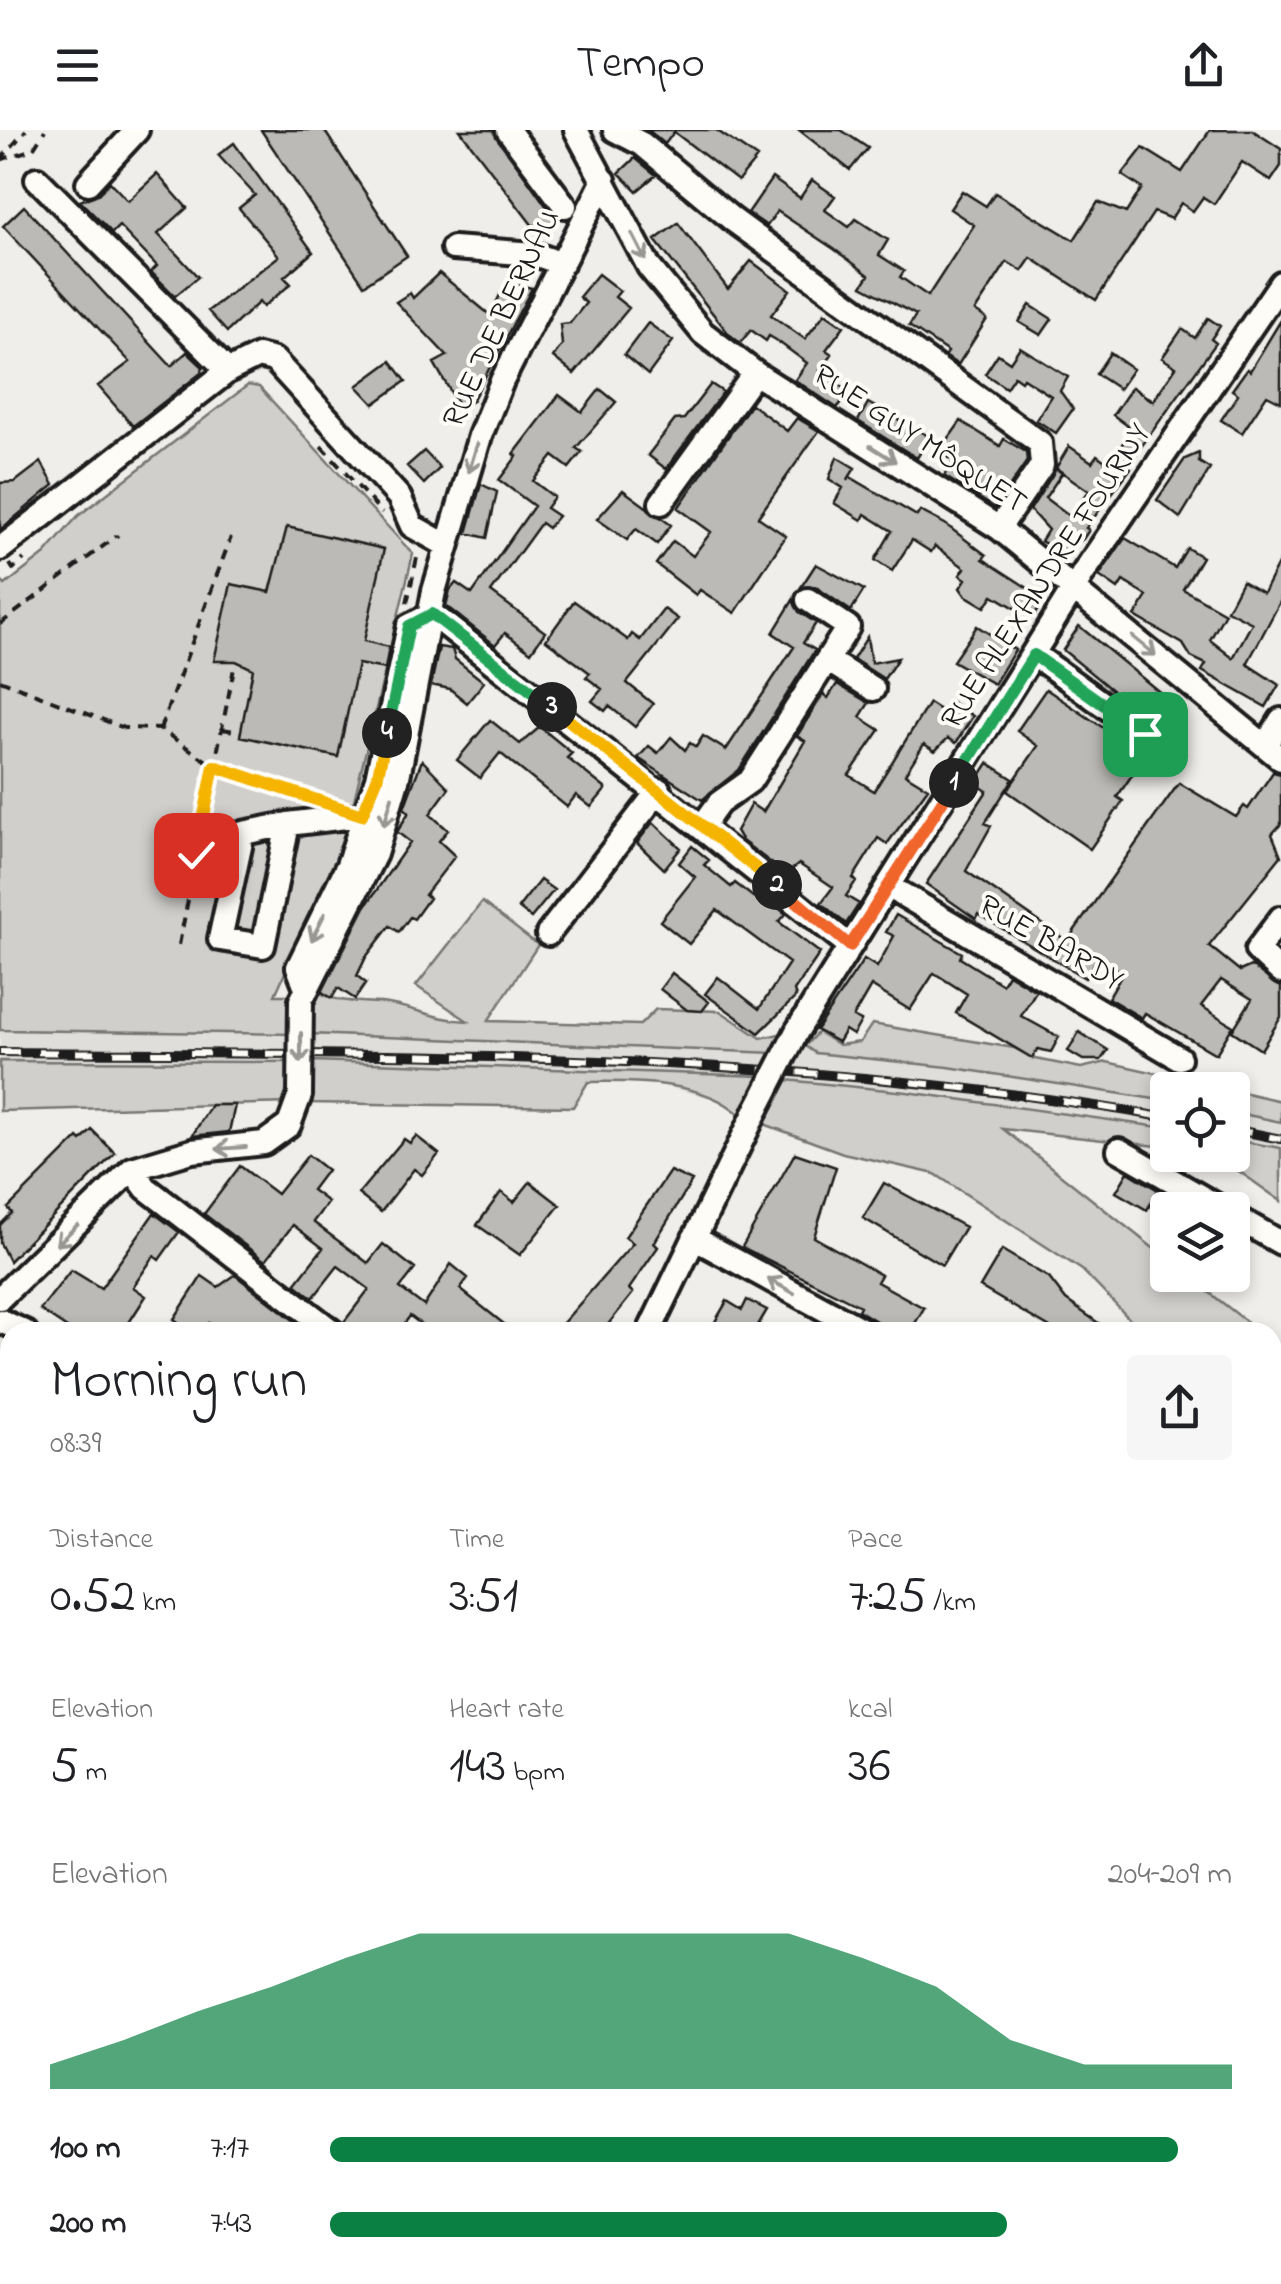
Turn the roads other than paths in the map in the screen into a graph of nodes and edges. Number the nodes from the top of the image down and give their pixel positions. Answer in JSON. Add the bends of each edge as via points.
{"nodes":[{"id":1,"x":136,"y":130,"type":"edge"},
{"id":2,"x":508,"y":130,"type":"edge"},
{"id":3,"x":576,"y":130,"type":"edge"},
{"id":4,"x":615,"y":130,"type":"edge"},
{"id":5,"x":37,"y":179,"type":"dead end"},
{"id":6,"x":604,"y":180,"type":"junction"},
{"id":7,"x":88,"y":184,"type":"dead end"},
{"id":8,"x":565,"y":206,"type":"dead end"},
{"id":9,"x":453,"y":248,"type":"dead end"},
{"id":10,"x":562,"y":264,"type":"junction"},
{"id":11,"x":1281,"y":284,"type":"edge"},
{"id":12,"x":228,"y":370,"type":"junction"},
{"id":13,"x":755,"y":373,"type":"junction"},
{"id":14,"x":661,"y":503,"type":"dead end"},
{"id":15,"x":1000,"y":528,"type":"junction"},
{"id":16,"x":446,"y":545,"type":"junction"},
{"id":17,"x":6,"y":559,"type":"edge"},
{"id":18,"x":1075,"y":586,"type":"junction"},
{"id":19,"x":808,"y":600,"type":"dead end"},
{"id":20,"x":432,"y":614,"type":"junction"},
{"id":21,"x":1034,"y":655,"type":"junction"},
{"id":22,"x":827,"y":660,"type":"junction"},
{"id":23,"x":872,"y":689,"type":"dead end"},
{"id":24,"x":1281,"y":720,"type":"edge"},
{"id":25,"x":1145,"y":734,"type":"dead end"},
{"id":26,"x":1273,"y":752,"type":"edge"},
{"id":27,"x":659,"y":790,"type":"junction"},
{"id":28,"x":362,"y":815,"type":"junction"},
{"id":29,"x":288,"y":824,"type":"junction"},
{"id":30,"x":703,"y":825,"type":"junction"},
{"id":31,"x":888,"y":886,"type":"junction"},
{"id":32,"x":1281,"y":918,"type":"edge"},
{"id":33,"x":548,"y":934,"type":"dead end"},
{"id":34,"x":850,"y":946,"type":"junction"},
{"id":35,"x":1281,"y":972,"type":"edge"},
{"id":36,"x":303,"y":994,"type":"junction"},
{"id":37,"x":1179,"y":1058,"type":"dead end"},
{"id":38,"x":1119,"y":1150,"type":"dead end"},
{"id":39,"x":132,"y":1169,"type":"junction"},
{"id":40,"x":1192,"y":1192,"type":"edge"},
{"id":41,"x":1250,"y":1225,"type":"edge"},
{"id":42,"x":694,"y":1238,"type":"junction"},
{"id":43,"x":1281,"y":1243,"type":"edge"},
{"id":44,"x":0,"y":1298,"type":"edge"},
{"id":45,"x":0,"y":1321,"type":"edge"},
{"id":46,"x":320,"y":1322,"type":"edge"},
{"id":47,"x":654,"y":1322,"type":"edge"},
{"id":48,"x":848,"y":1322,"type":"edge"},
{"id":49,"x":0,"y":1334,"type":"edge"}],
"edges":[{"from":1,"to":7,"type":"street"},
{"from":2,"to":8,"type":"street"},
{"from":3,"to":6,"type":"street","name":"RUE GUY MÔQUET"},
{"from":4,"to":15,"type":"street","via":[[1040,443],[1042,465]]},
{"from":5,"to":12,"type":"street"},
{"from":6,"to":10,"type":"street","name":"RUE DE BERNAU"},
{"from":6,"to":13,"type":"street","name":"RUE GUY MÔQUET","one_way":true,"via":[[649,267],[703,333]]},
{"from":9,"to":10,"type":"street","via":[[536,254]]},
{"from":10,"to":16,"type":"street","name":"RUE DE BERNAU","one_way":true,"via":[[502,380]]},
{"from":11,"to":18,"type":"street","name":"RUE ALEXANDRE FOURNY"},
{"from":12,"to":16,"type":"street","via":[[258,356],[274,360],[399,496],[412,526]]},
{"from":12,"to":17,"type":"street"},
{"from":13,"to":14,"type":"street"},
{"from":13,"to":15,"type":"street","name":"RUE GUY MÔQUET","one_way":true},
{"from":15,"to":18,"type":"street","name":"RUE GUY MÔQUET"},
{"from":16,"to":20,"type":"street","name":"RUE DE BERNAU"},
{"from":18,"to":21,"type":"street","name":"RUE ALEXANDRE FOURNY"},
{"from":18,"to":26,"type":"street","name":"RUE GUY MÔQUET","one_way":true},
{"from":19,"to":22,"type":"street","via":[[848,627]]},
{"from":20,"to":27,"type":"street"},
{"from":20,"to":28,"type":"street","via":[[409,626],[377,779]]},
{"from":20,"to":36,"type":"street","name":"RUE DE BERNAU","one_way":true,"via":[[376,854]]},
{"from":21,"to":25,"type":"street"},
{"from":21,"to":31,"type":"street","name":"RUE ALEXANDRE FOURNY"},
{"from":22,"to":23,"type":"street"},
{"from":22,"to":30,"type":"street","via":[[750,781],[719,802]]},
{"from":24,"to":26,"type":"street"},
{"from":27,"to":30,"type":"street"},
{"from":27,"to":33,"type":"street"},
{"from":28,"to":29,"type":"street"},
{"from":28,"to":36,"type":"street","one_way":true,"via":[[348,865],[298,967]]},
{"from":29,"to":29,"type":"street","via":[[243,833],[220,939],[264,946]]},
{"from":30,"to":34,"type":"street"},
{"from":31,"to":34,"type":"street","name":"RUE ALEXANDRE FOURNY"},
{"from":31,"to":37,"type":"street","name":"RUE BARDY"},
{"from":32,"to":35,"type":"street","via":[[1257,950]]},
{"from":34,"to":42,"type":"street","name":"RUE ALEXANDRE FOURNY","bridge":true,"via":[[797,1031]]},
{"from":36,"to":39,"type":"street","name":"RUE DE BERNAU","one_way":true,"bridge":true,"via":[[300,1095],[289,1125],[264,1143],[192,1151]]},
{"from":38,"to":40,"type":"street"},
{"from":39,"to":44,"type":"street","name":"RUE DE BERNAU","one_way":true},
{"from":39,"to":46,"type":"street","via":[[146,1188]]},
{"from":41,"to":43,"type":"street"},
{"from":42,"to":47,"type":"street","name":"RUE ALEXANDRE FOURNY"},
{"from":48,"to":42,"type":"street","one_way":true},
{"from":45,"to":49,"type":"street"}]}
